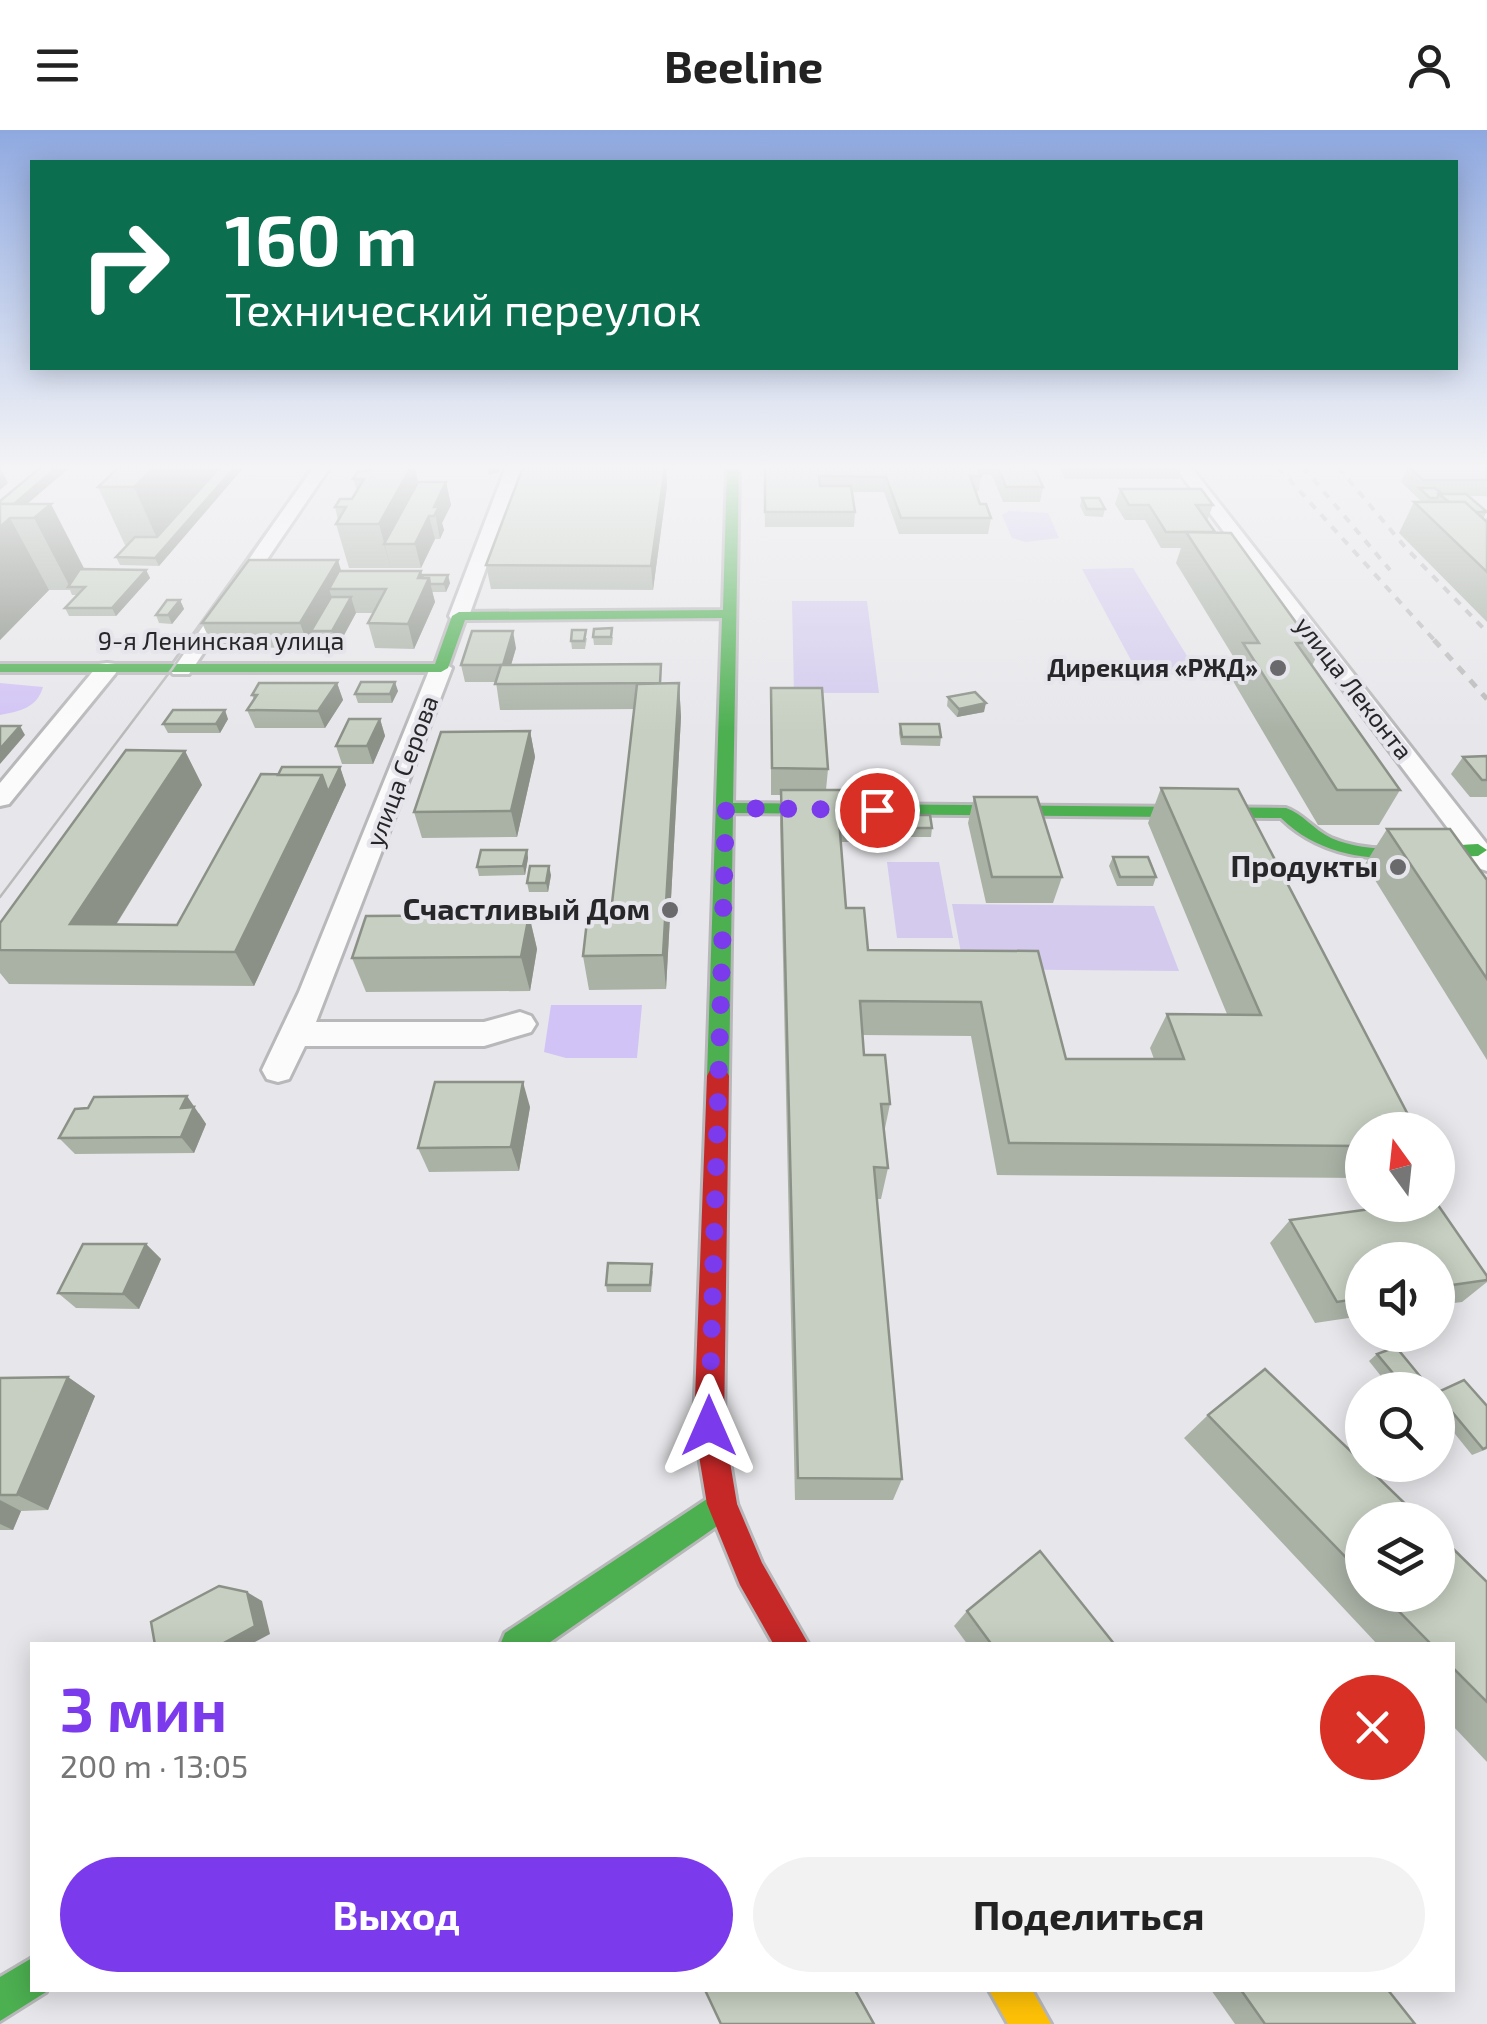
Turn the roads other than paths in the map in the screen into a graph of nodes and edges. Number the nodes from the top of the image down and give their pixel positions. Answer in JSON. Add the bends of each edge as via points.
{"nodes":[{"id":1,"x":260,"y":555,"type":"edge"},
{"id":2,"x":481,"y":555,"type":"edge"},
{"id":3,"x":730,"y":555,"type":"edge"},
{"id":4,"x":1251,"y":555,"type":"edge"},
{"id":5,"x":728,"y":614,"type":"junction"},
{"id":6,"x":459,"y":616,"type":"junction"},
{"id":7,"x":0,"y":668,"type":"edge"},
{"id":8,"x":441,"y":668,"type":"junction"},
{"id":9,"x":108,"y":669,"type":"junction"},
{"id":10,"x":181,"y":669,"type":"junction"},
{"id":11,"x":0,"y":798,"type":"edge"},
{"id":12,"x":726,"y":808,"type":"junction"},
{"id":13,"x":1483,"y":856,"type":"edge"},
{"id":14,"x":520,"y":1024,"type":"dead end"},
{"id":15,"x":294,"y":1034,"type":"junction"},
{"id":16,"x":278,"y":1070,"type":"dead end"},
{"id":17,"x":722,"y":1504,"type":"junction"},
{"id":18,"x":520,"y":1642,"type":"edge"},
{"id":19,"x":790,"y":1642,"type":"edge"},
{"id":20,"x":30,"y":1979,"type":"edge"},
{"id":21,"x":1010,"y":1992,"type":"edge"},
{"id":22,"x":0,"y":2000,"type":"edge"},
{"id":23,"x":1030,"y":2024,"type":"edge"}],
"edges":[{"from":1,"to":10,"type":"street"},
{"from":2,"to":6,"type":"street","name":"улица Серова"},
{"from":3,"to":5,"type":"main road"},
{"from":4,"to":13,"type":"street","name":"улица Леконта"},
{"from":5,"to":6,"type":"main road"},
{"from":5,"to":12,"type":"main road"},
{"from":6,"to":8,"type":"main road","name":"улица Серова"},
{"from":7,"to":9,"type":"main road","name":"9-я Ленинская улица"},
{"from":8,"to":10,"type":"main road","name":"9-я Ленинская улица"},
{"from":8,"to":15,"type":"street","name":"улица Серова"},
{"from":9,"to":10,"type":"main road","name":"9-я Ленинская улица"},
{"from":9,"to":11,"type":"street"},
{"from":12,"to":13,"type":"main road","via":[[1286,813],[1303,834],[1341,851]]},
{"from":12,"to":17,"type":"main road","via":[[709,1330],[709,1426]]},
{"from":14,"to":15,"type":"street","via":[[484,1034]]},
{"from":15,"to":16,"type":"street","name":"улица Серова"},
{"from":17,"to":18,"type":"main road"},
{"from":17,"to":19,"type":"main road","via":[[751,1574]]},
{"from":20,"to":22,"type":"main road"},
{"from":21,"to":23,"type":"main road"}]}
